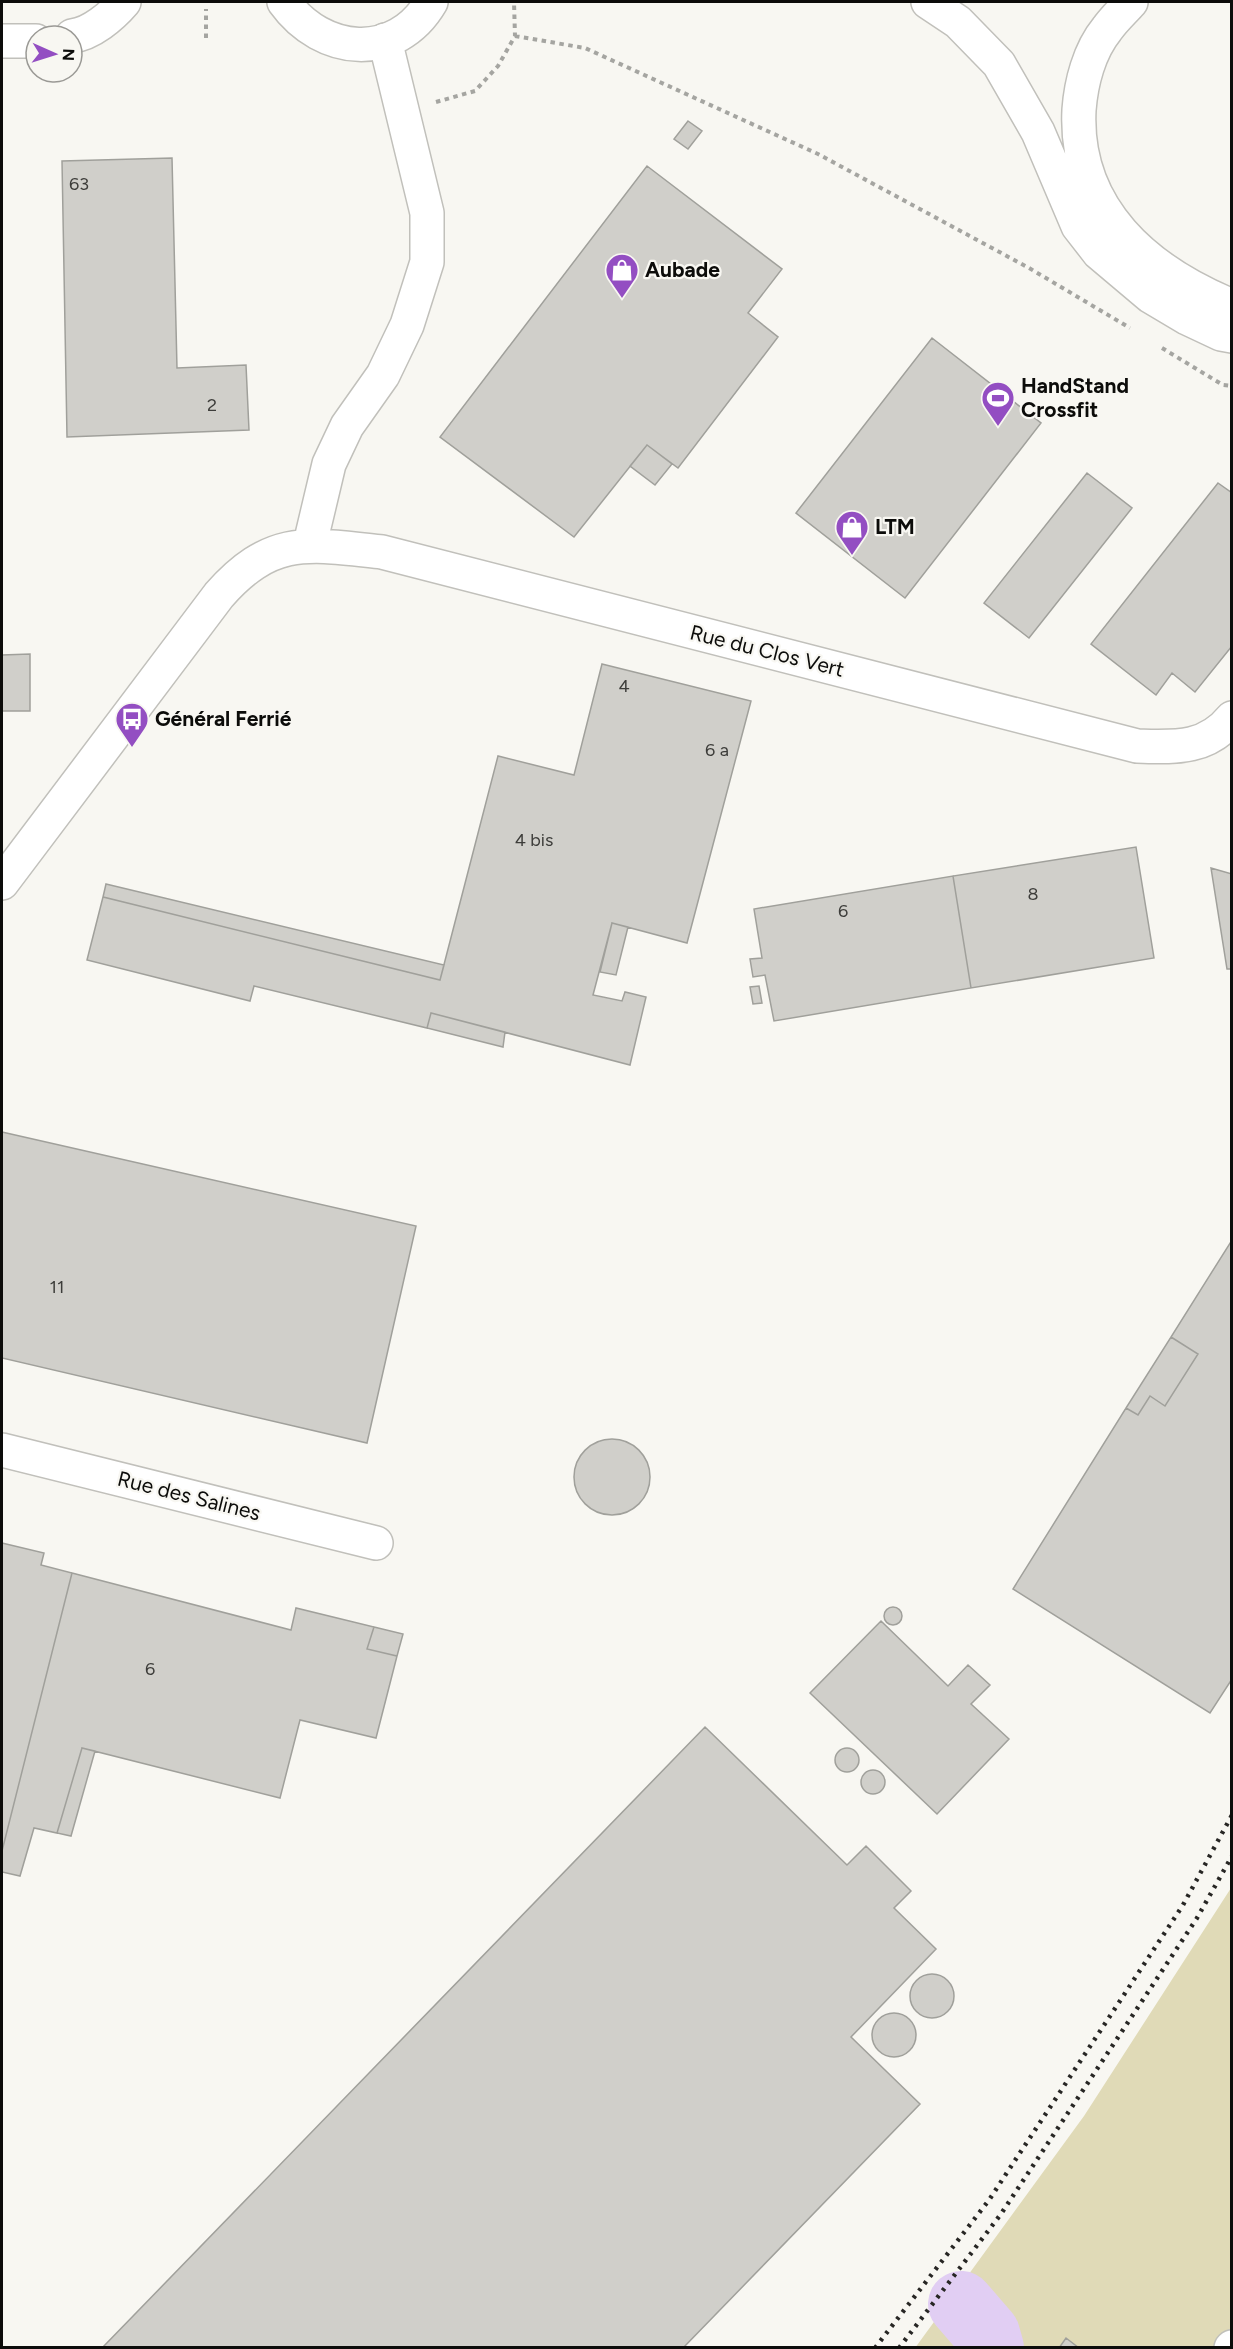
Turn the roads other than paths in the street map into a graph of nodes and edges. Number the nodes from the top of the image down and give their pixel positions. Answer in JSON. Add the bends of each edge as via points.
{"nodes":[{"id":1,"x":124,"y":2,"type":"edge"},
{"id":2,"x":431,"y":2,"type":"edge"},
{"id":3,"x":928,"y":2,"type":"edge"},
{"id":4,"x":1131,"y":2,"type":"edge"},
{"id":5,"x":282,"y":7,"type":"edge"},
{"id":6,"x":84,"y":31,"type":"edge"},
{"id":7,"x":385,"y":40,"type":"junction"},
{"id":8,"x":2,"y":41,"type":"edge"},
{"id":9,"x":24,"y":41,"type":"edge"},
{"id":10,"x":1232,"y":306,"type":"edge"},
{"id":11,"x":1232,"y":336,"type":"edge"},
{"id":12,"x":310,"y":544,"type":"junction"},
{"id":13,"x":1228,"y":730,"type":"edge"},
{"id":14,"x":2,"y":883,"type":"edge"},
{"id":15,"x":2,"y":1450,"type":"edge"},
{"id":16,"x":376,"y":1543,"type":"dead end"}],
"edges":[{"from":1,"to":6,"type":"street"},
{"from":2,"to":7,"type":"street","via":[[407,30]]},
{"from":3,"to":11,"type":"street","via":[[958,21],[999,64],[1038,132],[1078,226],[1099,253],[1150,296],[1187,318]]},
{"from":4,"to":10,"type":"street","via":[[1105,30],[1081,84],[1078,133],[1089,181],[1107,214],[1139,251],[1197,292]]},
{"from":5,"to":7,"type":"street","via":[[315,33],[337,42],[361,45]]},
{"from":7,"to":12,"type":"street","via":[[427,213],[427,262],[407,325],[383,375],[347,426],[329,464]]},
{"from":8,"to":9,"type":"street"},
{"from":12,"to":13,"type":"street","name":"Rue du Clos Vert","via":[[382,552],[1137,746],[1182,748]]},
{"from":12,"to":14,"type":"street","via":[[286,549],[239,572]]},
{"from":15,"to":16,"type":"street","name":"Rue des Salines"}]}
